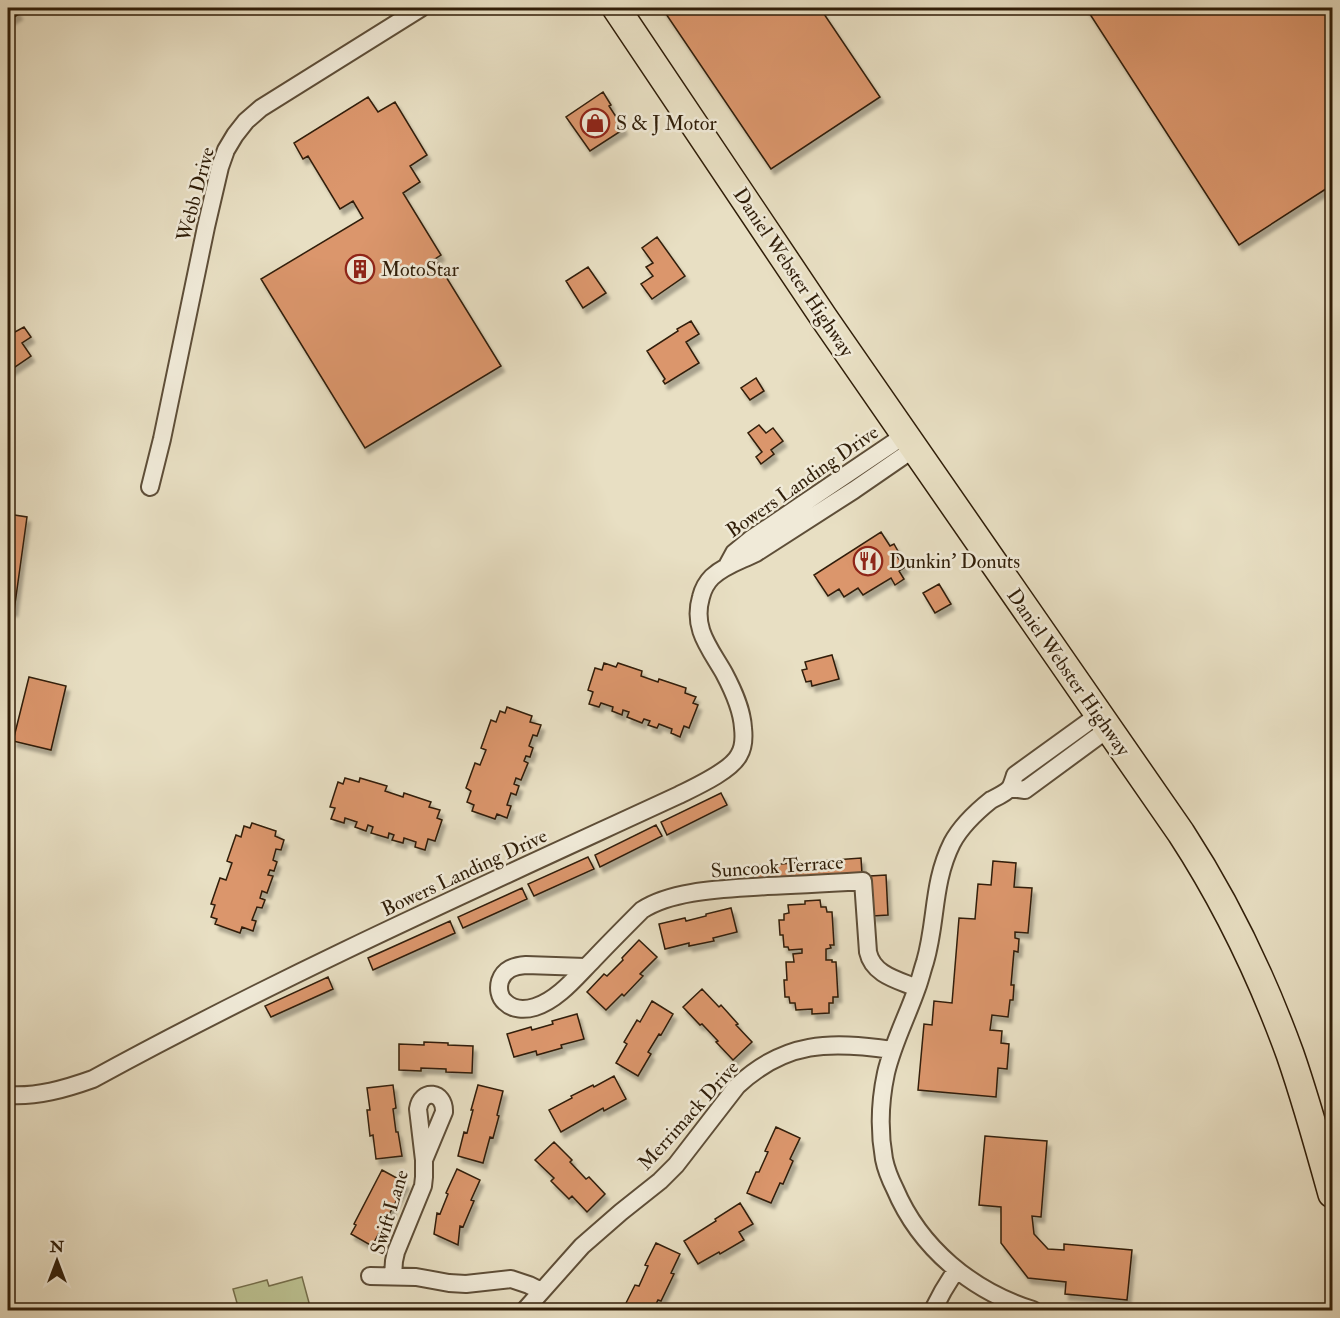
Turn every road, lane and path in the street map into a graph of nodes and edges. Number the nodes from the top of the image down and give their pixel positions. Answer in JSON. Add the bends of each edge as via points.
{"nodes":[{"id":1,"x":421,"y":8,"type":"edge"},
{"id":2,"x":616,"y":8,"type":"edge"},
{"id":3,"x":910,"y":442,"type":"junction"},
{"id":4,"x":150,"y":487,"type":"dead end"},
{"id":5,"x":1103,"y":722,"type":"junction"},
{"id":6,"x":585,"y":967,"type":"junction"},
{"id":7,"x":917,"y":988,"type":"junction"},
{"id":8,"x":892,"y":1050,"type":"junction"},
{"id":9,"x":8,"y":1095,"type":"edge"},
{"id":10,"x":424,"y":1160,"type":"dead end"},
{"id":11,"x":1332,"y":1194,"type":"edge"},
{"id":12,"x":956,"y":1270,"type":"junction"},
{"id":13,"x":370,"y":1276,"type":"dead end"},
{"id":14,"x":393,"y":1276,"type":"junction"},
{"id":15,"x":541,"y":1292,"type":"junction"},
{"id":16,"x":525,"y":1311,"type":"edge"},
{"id":17,"x":933,"y":1311,"type":"edge"},
{"id":18,"x":1033,"y":1311,"type":"edge"}],
"edges":[{"from":1,"to":4,"type":"street","name":"Webb Drive","via":[[261,108],[246,121],[226,150]]},
{"from":2,"to":3,"type":"main road","name":"Daniel Webster Highway"},
{"from":3,"to":5,"type":"main road","name":"Daniel Webster Highway"},
{"from":3,"to":9,"type":"street","name":"Bowers Landing Drive","via":[[751,538],[704,588],[699,605],[701,632],[738,702],[743,721],[744,740],[739,756],[727,768],[273,986],[93,1079],[63,1090]]},
{"from":5,"to":7,"type":"street","via":[[1025,790],[1010,788],[981,808],[952,843],[939,876],[930,944]]},
{"from":5,"to":11,"type":"main road","name":"Daniel Webster Highway","via":[[1181,833],[1238,932],[1289,1052]]},
{"from":6,"to":6,"type":"street","name":"Suncook Terrace","via":[[556,995],[536,1007],[511,1007],[501,998],[499,984],[511,968]]},
{"from":6,"to":7,"type":"street","name":"Suncook Terrace","via":[[642,910],[661,900],[727,889],[863,881],[870,960],[882,973]]},
{"from":7,"to":8,"type":"street"},
{"from":8,"to":12,"type":"street","via":[[881,1110],[884,1161],[907,1215],[925,1240]]},
{"from":8,"to":15,"type":"street","name":"Merrimack Drive","via":[[847,1045],[814,1047],[785,1055],[760,1068],[737,1086],[676,1165],[582,1246]]},
{"from":10,"to":14,"type":"street","name":"Swift Lane","via":[[423,1186],[393,1261]]},
{"from":12,"to":17,"type":"street"},
{"from":12,"to":18,"type":"street","via":[[989,1292]]},
{"from":13,"to":14,"type":"street"},
{"from":14,"to":15,"type":"street","via":[[466,1284],[511,1279]]},
{"from":15,"to":16,"type":"street","name":"Merrimack Drive"}]}
